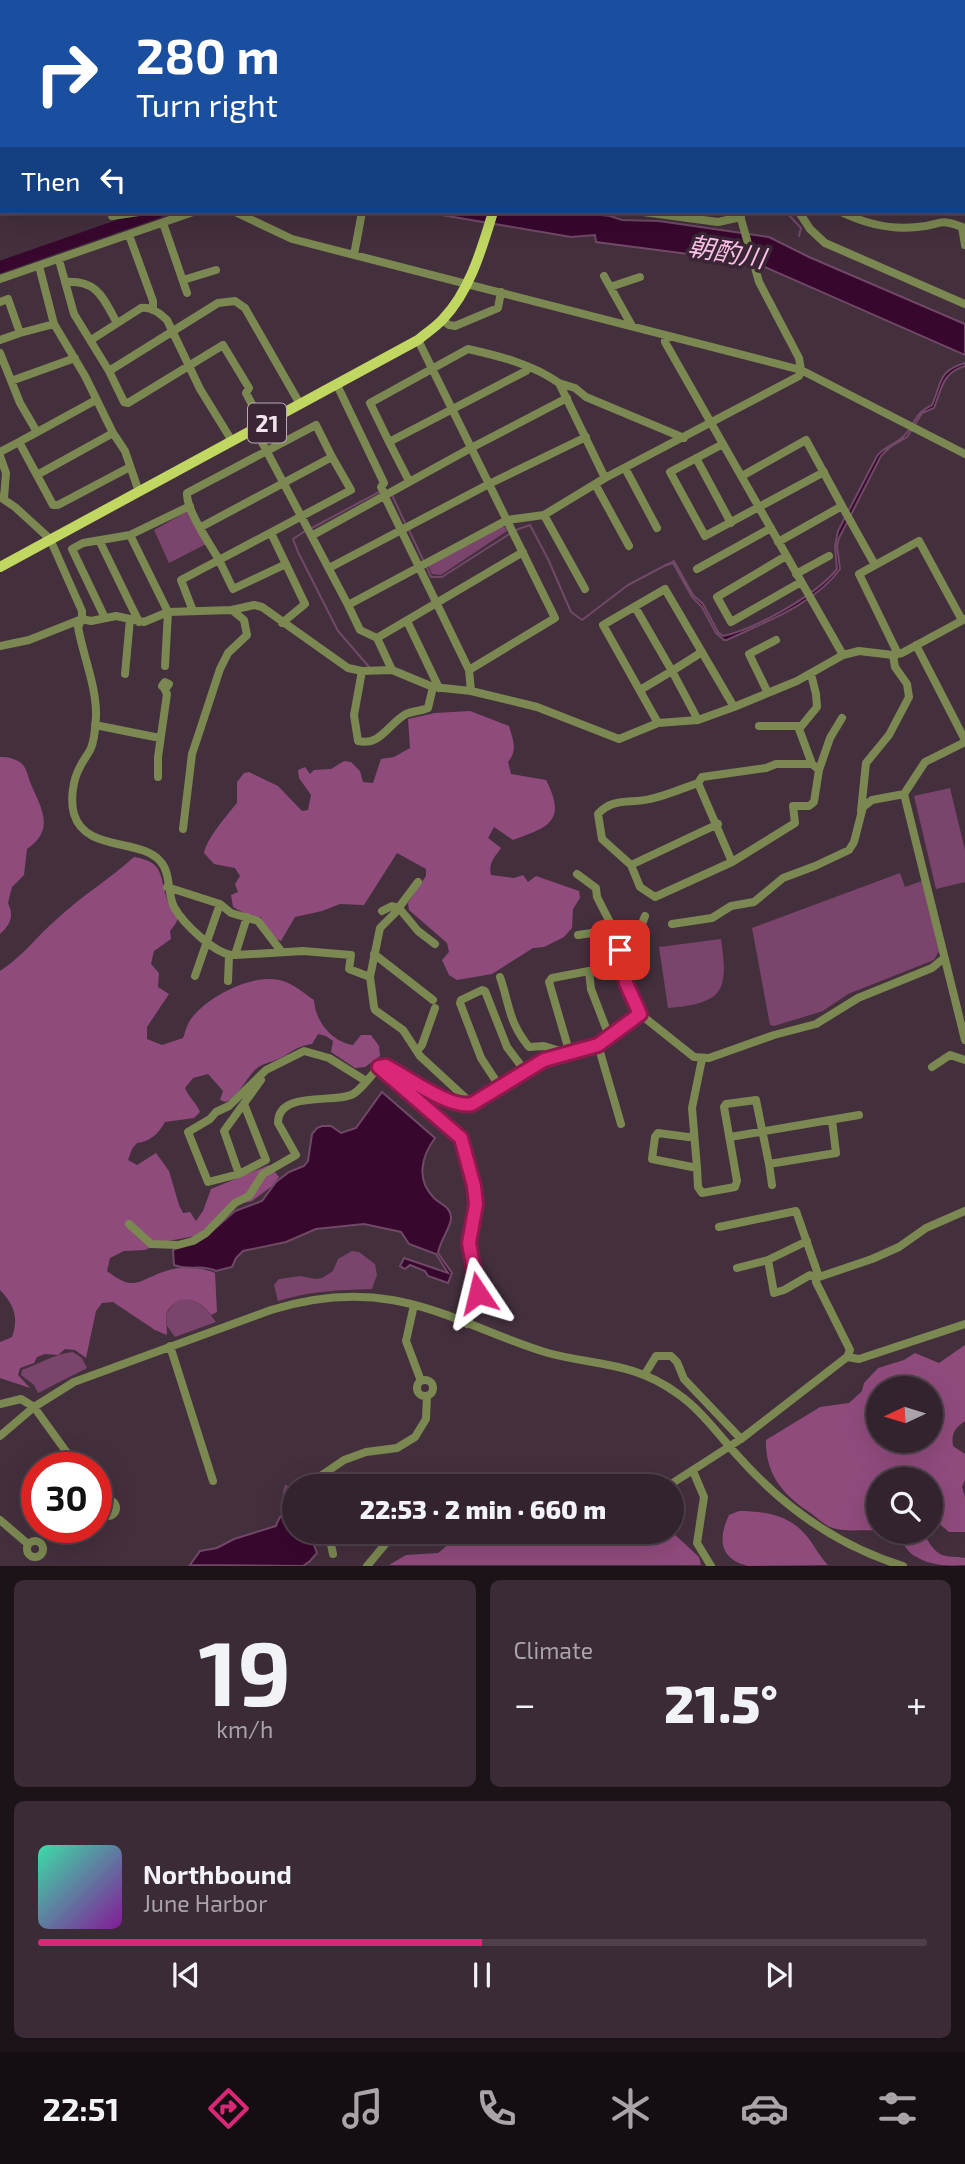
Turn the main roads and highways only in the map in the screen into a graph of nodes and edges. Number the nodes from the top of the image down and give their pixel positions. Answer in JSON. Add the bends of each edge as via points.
{"nodes":[{"id":1,"x":493,"y":214,"type":"edge"},
{"id":2,"x":0,"y":567,"type":"edge"}],
"edges":[{"from":1,"to":2,"type":"main road","number":"21","via":[[458,300],[418,340]]}]}
